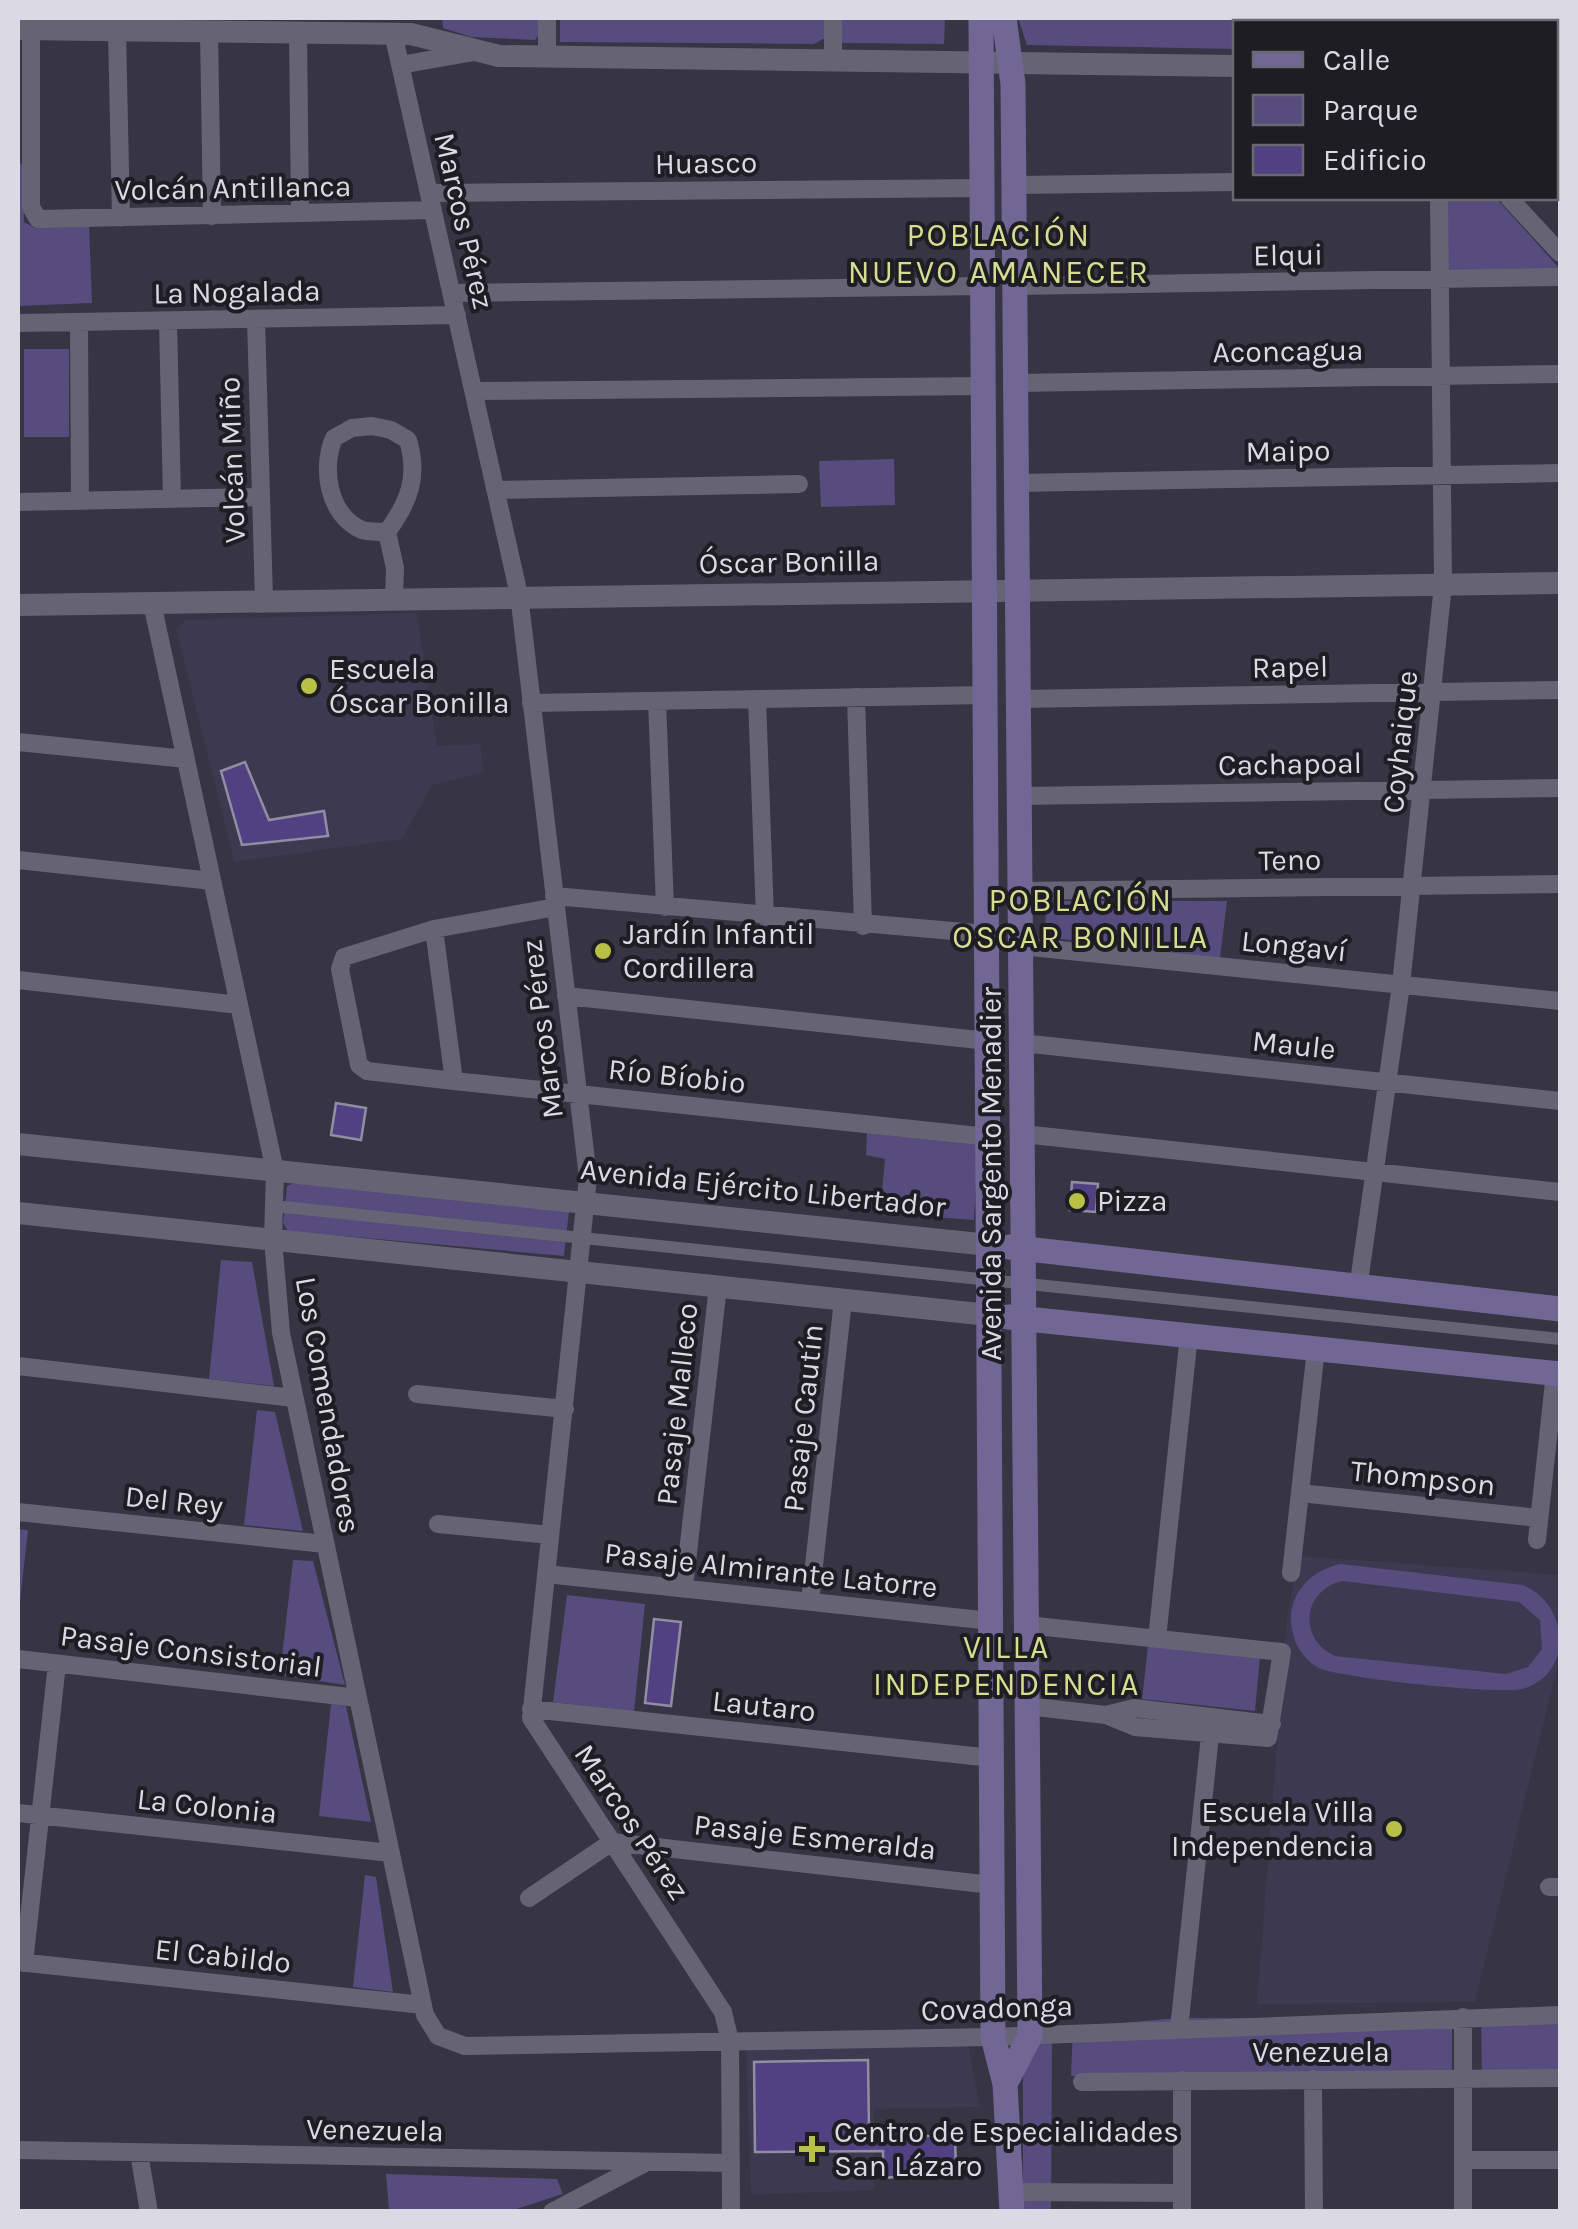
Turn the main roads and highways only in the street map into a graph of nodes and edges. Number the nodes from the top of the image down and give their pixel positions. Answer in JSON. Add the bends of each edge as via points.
{"nodes":[{"id":1,"x":981,"y":18,"type":"edge"},
{"id":2,"x":1004,"y":18,"type":"edge"},
{"id":3,"x":989,"y":1245,"type":"junction"},
{"id":4,"x":1024,"y":1249,"type":"junction"},
{"id":5,"x":1560,"y":1308,"type":"edge"},
{"id":6,"x":990,"y":1315,"type":"junction"},
{"id":7,"x":1024,"y":1318,"type":"junction"},
{"id":8,"x":1558,"y":1373,"type":"edge"},
{"id":9,"x":1005,"y":2084,"type":"junction"},
{"id":10,"x":1012,"y":2202,"type":"edge"}],
"edges":[{"from":1,"to":3,"type":"main road","name":"Avenida Sargento Menadier"},
{"from":2,"to":4,"type":"main road","name":"Avenida Sargento Menadier","via":[[1013,62]]},
{"from":3,"to":4,"type":"main road","name":"Avenida Ejército Libertador"},
{"from":3,"to":6,"type":"main road","name":"Avenida Sargento Menadier"},
{"from":4,"to":5,"type":"main road","name":"Avenida Ejército Libertador"},
{"from":4,"to":7,"type":"main road","name":"Avenida Sargento Menadier"},
{"from":6,"to":7,"type":"main road"},
{"from":6,"to":9,"type":"main road","name":"Avenida Sargento Menadier","via":[[994,2037]]},
{"from":7,"to":8,"type":"main road"},
{"from":7,"to":9,"type":"main road","name":"Avenida Sargento Menadier","via":[[1030,2036]]},
{"from":9,"to":10,"type":"main road","name":"Avenida Sargento Menadier"}]}
